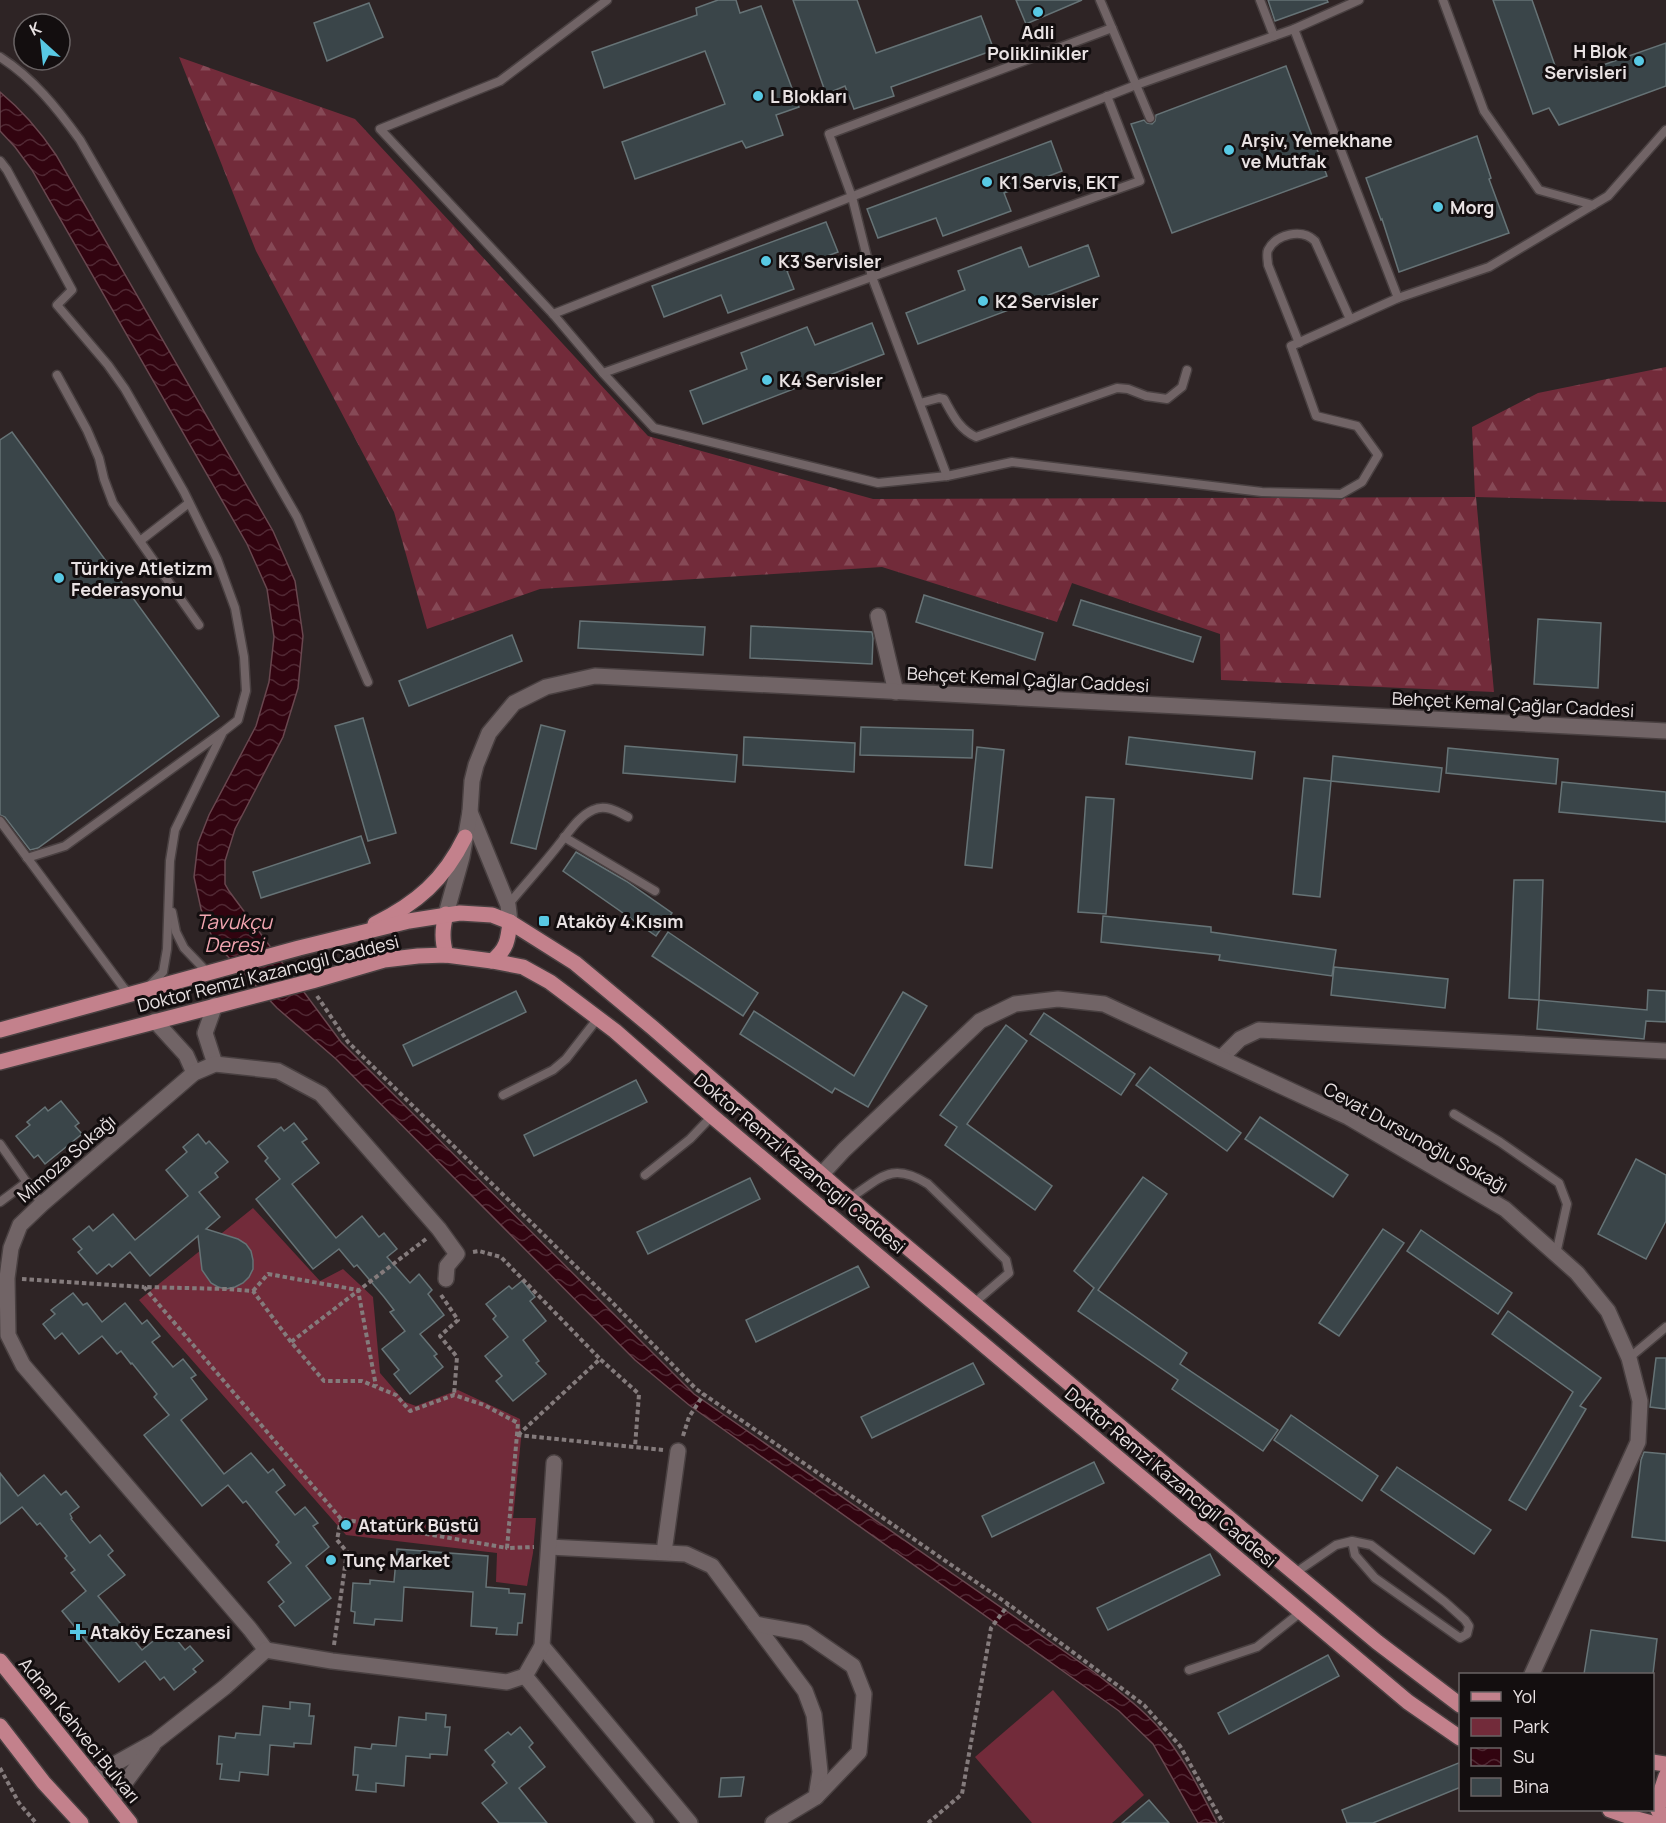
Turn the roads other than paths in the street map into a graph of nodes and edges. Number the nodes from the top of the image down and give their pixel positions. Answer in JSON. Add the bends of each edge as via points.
{"nodes":[{"id":1,"x":607,"y":0,"type":"edge"},
{"id":2,"x":1100,"y":0,"type":"edge"},
{"id":3,"x":1260,"y":0,"type":"edge"},
{"id":4,"x":1359,"y":0,"type":"edge"},
{"id":5,"x":1443,"y":0,"type":"edge"},
{"id":6,"x":1112,"y":28,"type":"junction"},
{"id":7,"x":1294,"y":29,"type":"junction"},
{"id":8,"x":1274,"y":36,"type":"junction"},
{"id":9,"x":0,"y":57,"type":"edge"},
{"id":10,"x":1136,"y":85,"type":"junction"},
{"id":11,"x":1107,"y":96,"type":"junction"},
{"id":12,"x":1149,"y":118,"type":"dead end"},
{"id":13,"x":1666,"y":130,"type":"edge"},
{"id":14,"x":0,"y":161,"type":"edge"},
{"id":15,"x":852,"y":197,"type":"junction"},
{"id":16,"x":1593,"y":205,"type":"junction"},
{"id":17,"x":872,"y":277,"type":"junction"},
{"id":18,"x":1398,"y":298,"type":"junction"},
{"id":19,"x":553,"y":314,"type":"junction"},
{"id":20,"x":1350,"y":320,"type":"junction"},
{"id":21,"x":1299,"y":343,"type":"junction"},
{"id":22,"x":1186,"y":370,"type":"dead end"},
{"id":23,"x":603,"y":373,"type":"junction"},
{"id":24,"x":57,"y":375,"type":"dead end"},
{"id":25,"x":920,"y":403,"type":"junction"},
{"id":26,"x":947,"y":476,"type":"junction"},
{"id":27,"x":189,"y":503,"type":"junction"},
{"id":28,"x":140,"y":541,"type":"junction"},
{"id":29,"x":878,"y":616,"type":"dead end"},
{"id":30,"x":199,"y":625,"type":"dead end"},
{"id":31,"x":368,"y":682,"type":"dead end"},
{"id":32,"x":896,"y":692,"type":"junction"},
{"id":33,"x":224,"y":731,"type":"junction"},
{"id":34,"x":1666,"y":731,"type":"edge"},
{"id":35,"x":470,"y":812,"type":"junction"},
{"id":36,"x":628,"y":817,"type":"dead end"},
{"id":37,"x":0,"y":821,"type":"edge"},
{"id":38,"x":465,"y":837,"type":"junction"},
{"id":39,"x":564,"y":837,"type":"junction"},
{"id":40,"x":27,"y":858,"type":"junction"},
{"id":41,"x":655,"y":891,"type":"dead end"},
{"id":42,"x":169,"y":903,"type":"junction"},
{"id":43,"x":508,"y":905,"type":"junction"},
{"id":44,"x":446,"y":914,"type":"junction"},
{"id":45,"x":510,"y":922,"type":"junction"},
{"id":46,"x":351,"y":936,"type":"junction"},
{"id":47,"x":446,"y":956,"type":"junction"},
{"id":48,"x":492,"y":961,"type":"junction"},
{"id":49,"x":214,"y":971,"type":"junction"},
{"id":50,"x":136,"y":993,"type":"junction"},
{"id":51,"x":215,"y":1005,"type":"junction"},
{"id":52,"x":598,"y":1018,"type":"junction"},
{"id":53,"x":155,"y":1021,"type":"junction"},
{"id":54,"x":0,"y":1030,"type":"edge"},
{"id":55,"x":1666,"y":1051,"type":"edge"},
{"id":56,"x":1221,"y":1058,"type":"junction"},
{"id":57,"x":0,"y":1062,"type":"edge"},
{"id":58,"x":215,"y":1064,"type":"junction"},
{"id":59,"x":194,"y":1073,"type":"junction"},
{"id":60,"x":503,"y":1095,"type":"dead end"},
{"id":61,"x":1454,"y":1114,"type":"dead end"},
{"id":62,"x":712,"y":1116,"type":"junction"},
{"id":63,"x":0,"y":1144,"type":"edge"},
{"id":64,"x":822,"y":1174,"type":"junction"},
{"id":65,"x":645,"y":1175,"type":"dead end"},
{"id":66,"x":27,"y":1182,"type":"junction"},
{"id":67,"x":849,"y":1199,"type":"junction"},
{"id":68,"x":0,"y":1202,"type":"edge"},
{"id":69,"x":42,"y":1204,"type":"junction"},
{"id":70,"x":1556,"y":1254,"type":"junction"},
{"id":71,"x":446,"y":1272,"type":"road end"},
{"id":72,"x":974,"y":1303,"type":"junction"},
{"id":73,"x":1666,"y":1327,"type":"edge"},
{"id":74,"x":1629,"y":1358,"type":"junction"},
{"id":75,"x":678,"y":1451,"type":"road end"},
{"id":76,"x":554,"y":1463,"type":"dead end"},
{"id":77,"x":1352,"y":1541,"type":"junction"},
{"id":78,"x":549,"y":1547,"type":"junction"},
{"id":79,"x":664,"y":1552,"type":"junction"},
{"id":80,"x":1295,"y":1574,"type":"junction"},
{"id":81,"x":1301,"y":1612,"type":"junction"},
{"id":82,"x":755,"y":1624,"type":"junction"},
{"id":83,"x":542,"y":1646,"type":"junction"},
{"id":84,"x":266,"y":1650,"type":"junction"},
{"id":85,"x":0,"y":1661,"type":"edge"},
{"id":86,"x":1189,"y":1670,"type":"dead end"},
{"id":87,"x":1532,"y":1673,"type":"edge"},
{"id":88,"x":525,"y":1676,"type":"junction"},
{"id":89,"x":1459,"y":1704,"type":"edge"},
{"id":90,"x":0,"y":1726,"type":"edge"},
{"id":91,"x":1459,"y":1737,"type":"edge"},
{"id":92,"x":156,"y":1742,"type":"junction"},
{"id":93,"x":93,"y":1776,"type":"junction"},
{"id":94,"x":1666,"y":1776,"type":"edge"},
{"id":95,"x":816,"y":1797,"type":"junction"},
{"id":96,"x":112,"y":1800,"type":"junction"},
{"id":97,"x":1615,"y":1811,"type":"edge"},
{"id":98,"x":1666,"y":1821,"type":"edge"},
{"id":99,"x":81,"y":1823,"type":"edge"},
{"id":100,"x":130,"y":1823,"type":"edge"},
{"id":101,"x":645,"y":1823,"type":"edge"},
{"id":102,"x":690,"y":1823,"type":"edge"},
{"id":103,"x":773,"y":1823,"type":"edge"},
{"id":104,"x":1652,"y":1823,"type":"edge"}],
"edges":[{"from":1,"to":19,"type":"lane","via":[[500,81],[380,129]]},
{"from":2,"to":6,"type":"lane"},
{"from":3,"to":8,"type":"lane"},
{"from":4,"to":7,"type":"lane"},
{"from":5,"to":16,"type":"lane","via":[[1484,111],[1539,190]]},
{"from":6,"to":10,"type":"lane"},
{"from":6,"to":15,"type":"lane","via":[[830,134]]},
{"from":7,"to":8,"type":"lane"},
{"from":7,"to":18,"type":"lane"},
{"from":8,"to":10,"type":"lane"},
{"from":9,"to":31,"type":"lane","via":[[35,84],[80,140],[297,517]]},
{"from":10,"to":11,"type":"lane"},
{"from":10,"to":12,"type":"lane"},
{"from":11,"to":15,"type":"lane"},
{"from":11,"to":17,"type":"lane","via":[[1140,181]]},
{"from":13,"to":16,"type":"lane","via":[[1608,196]]},
{"from":14,"to":27,"type":"lane","via":[[72,290],[57,305],[125,389]]},
{"from":15,"to":17,"type":"lane"},
{"from":15,"to":19,"type":"lane"},
{"from":16,"to":18,"type":"lane","via":[[1489,267]]},
{"from":17,"to":23,"type":"lane"},
{"from":17,"to":25,"type":"lane"},
{"from":18,"to":20,"type":"lane"},
{"from":19,"to":23,"type":"lane"},
{"from":20,"to":21,"type":"lane"},
{"from":20,"to":21,"type":"lane","via":[[1315,241],[1296,232],[1288,235],[1268,250],[1267,256]]},
{"from":21,"to":26,"type":"lane","via":[[1291,346],[1316,416],[1357,426],[1378,455],[1362,482],[1341,494],[1262,492],[1012,462]]},
{"from":22,"to":25,"type":"lane","via":[[1182,387],[1167,399],[1117,388],[976,437],[960,426],[944,399]]},
{"from":23,"to":26,"type":"lane","via":[[654,428],[878,483]]},
{"from":24,"to":28,"type":"lane","via":[[87,430],[113,503]]},
{"from":25,"to":26,"type":"lane"},
{"from":27,"to":28,"type":"lane"},
{"from":27,"to":33,"type":"lane","via":[[217,559],[235,608],[244,657],[246,691],[238,720]]},
{"from":28,"to":30,"type":"lane"},
{"from":29,"to":32,"type":"street"},
{"from":32,"to":34,"type":"street","name":"Behçet Kemal Çağlar Caddesi"},
{"from":32,"to":35,"type":"street","name":"Behçet Kemal Çağlar Caddesi","via":[[595,676],[546,687],[514,703],[489,733],[474,773]]},
{"from":33,"to":40,"type":"lane","via":[[65,846]]},
{"from":33,"to":42,"type":"lane","via":[[175,830]]},
{"from":35,"to":38,"type":"street","name":"Behçet Kemal Çağlar Caddesi"},
{"from":35,"to":43,"type":"street"},
{"from":36,"to":39,"type":"lane","via":[[615,809],[594,809]]},
{"from":37,"to":40,"type":"lane"},
{"from":38,"to":44,"type":"street","name":"Behçet Kemal Çağlar Caddesi"},
{"from":38,"to":46,"type":"main road","via":[[456,856],[432,886],[389,917]]},
{"from":39,"to":41,"type":"lane"},
{"from":39,"to":43,"type":"lane"},
{"from":40,"to":50,"type":"lane","via":[[123,987]]},
{"from":42,"to":49,"type":"lane","via":[[184,948]]},
{"from":42,"to":50,"type":"lane","via":[[163,972]]},
{"from":43,"to":45,"type":"street"},
{"from":44,"to":45,"type":"main road","name":"Doktor Remzi Kazancıgil Caddesi","via":[[492,915]]},
{"from":44,"to":46,"type":"main road","name":"Doktor Remzi Kazancıgil Caddesi"},
{"from":44,"to":47,"type":"main road","via":[[442,932]]},
{"from":45,"to":48,"type":"main road","via":[[508,940]]},
{"from":45,"to":64,"type":"main road","name":"Doktor Remzi Kazancıgil Caddesi","via":[[575,963]]},
{"from":46,"to":49,"type":"main road","name":"Doktor Remzi Kazancıgil Caddesi"},
{"from":47,"to":48,"type":"main road","name":"Doktor Remzi Kazancıgil Caddesi"},
{"from":47,"to":51,"type":"main road","name":"Doktor Remzi Kazancıgil Caddesi","via":[[384,960]]},
{"from":48,"to":52,"type":"main road","name":"Doktor Remzi Kazancıgil Caddesi","via":[[523,967]]},
{"from":49,"to":50,"type":"main road","name":"Doktor Remzi Kazancıgil Caddesi"},
{"from":50,"to":54,"type":"main road","name":"Doktor Remzi Kazancıgil Caddesi"},
{"from":51,"to":53,"type":"main road","name":"Doktor Remzi Kazancıgil Caddesi"},
{"from":51,"to":58,"type":"street","via":[[205,1033]]},
{"from":52,"to":60,"type":"lane","via":[[553,1070]]},
{"from":52,"to":62,"type":"main road","name":"Doktor Remzi Kazancıgil Caddesi"},
{"from":53,"to":57,"type":"main road","name":"Doktor Remzi Kazancıgil Caddesi"},
{"from":53,"to":59,"type":"street","via":[[186,1055]]},
{"from":55,"to":56,"type":"street","via":[[1259,1030],[1240,1039]]},
{"from":56,"to":64,"type":"street","name":"Cevat Dursunoğlu Sokağı","via":[[1104,1004],[1058,999],[1015,1004],[980,1021]]},
{"from":56,"to":70,"type":"street","name":"Cevat Dursunoğlu Sokağı","via":[[1358,1123],[1505,1209]]},
{"from":58,"to":59,"type":"street","name":"Mimoza Sokağı"},
{"from":58,"to":71,"type":"street","name":"Mimoza Sokağı","via":[[278,1071],[321,1094],[457,1254]]},
{"from":59,"to":69,"type":"street","name":"Mimoza Sokağı"},
{"from":61,"to":70,"type":"lane","via":[[1558,1183],[1568,1204]]},
{"from":62,"to":65,"type":"lane"},
{"from":62,"to":81,"type":"main road","name":"Doktor Remzi Kazancıgil Caddesi"},
{"from":63,"to":66,"type":"lane"},
{"from":64,"to":67,"type":"main road","name":"Doktor Remzi Kazancıgil Caddesi"},
{"from":66,"to":68,"type":"lane"},
{"from":66,"to":69,"type":"lane"},
{"from":67,"to":72,"type":"main road","name":"Doktor Remzi Kazancıgil Caddesi"},
{"from":67,"to":72,"type":"lane","via":[[893,1173],[913,1175],[928,1184],[1006,1260],[1009,1273]]},
{"from":69,"to":84,"type":"street","name":"Mimoza Sokağı","via":[[20,1225],[11,1248],[7,1278],[8,1335],[23,1365]]},
{"from":70,"to":74,"type":"street","name":"Cevat Dursunoğlu Sokağı","via":[[1608,1311]]},
{"from":72,"to":80,"type":"main road","name":"Doktor Remzi Kazancıgil Caddesi"},
{"from":73,"to":74,"type":"lane"},
{"from":74,"to":87,"type":"street","name":"Cevat Dursunoğlu Sokağı","via":[[1640,1401],[1638,1442]]},
{"from":75,"to":79,"type":"street"},
{"from":76,"to":78,"type":"street"},
{"from":77,"to":77,"type":"lane","via":[[1371,1545],[1445,1602],[1465,1620],[1469,1626],[1467,1634],[1460,1638],[1376,1578],[1355,1555]]},
{"from":77,"to":80,"type":"lane","via":[[1336,1545]]},
{"from":78,"to":79,"type":"street"},
{"from":78,"to":83,"type":"street"},
{"from":79,"to":82,"type":"street","via":[[686,1554],[712,1566]]},
{"from":80,"to":89,"type":"main road","name":"Doktor Remzi Kazancıgil Caddesi"},
{"from":81,"to":86,"type":"lane","via":[[1257,1647]]},
{"from":81,"to":91,"type":"main road","name":"Doktor Remzi Kazancıgil Caddesi","via":[[1408,1702]]},
{"from":82,"to":95,"type":"street","via":[[805,1691],[814,1715],[820,1772]]},
{"from":82,"to":95,"type":"street","via":[[805,1633],[853,1666],[864,1694],[859,1752]]},
{"from":83,"to":88,"type":"street"},
{"from":83,"to":102,"type":"street"},
{"from":84,"to":88,"type":"street","via":[[507,1682]]},
{"from":84,"to":92,"type":"street"},
{"from":85,"to":93,"type":"main road","name":"Adnan Kahveci Bulvarı"},
{"from":88,"to":101,"type":"street"},
{"from":90,"to":99,"type":"main road"},
{"from":92,"to":93,"type":"street"},
{"from":92,"to":96,"type":"street"},
{"from":93,"to":96,"type":"main road","name":"Adnan Kahveci Bulvarı"},
{"from":94,"to":98,"type":"main road","via":[[1658,1810]]},
{"from":95,"to":103,"type":"street"},
{"from":96,"to":100,"type":"main road","name":"Adnan Kahveci Bulvarı"},
{"from":97,"to":104,"type":"main road"}]}
